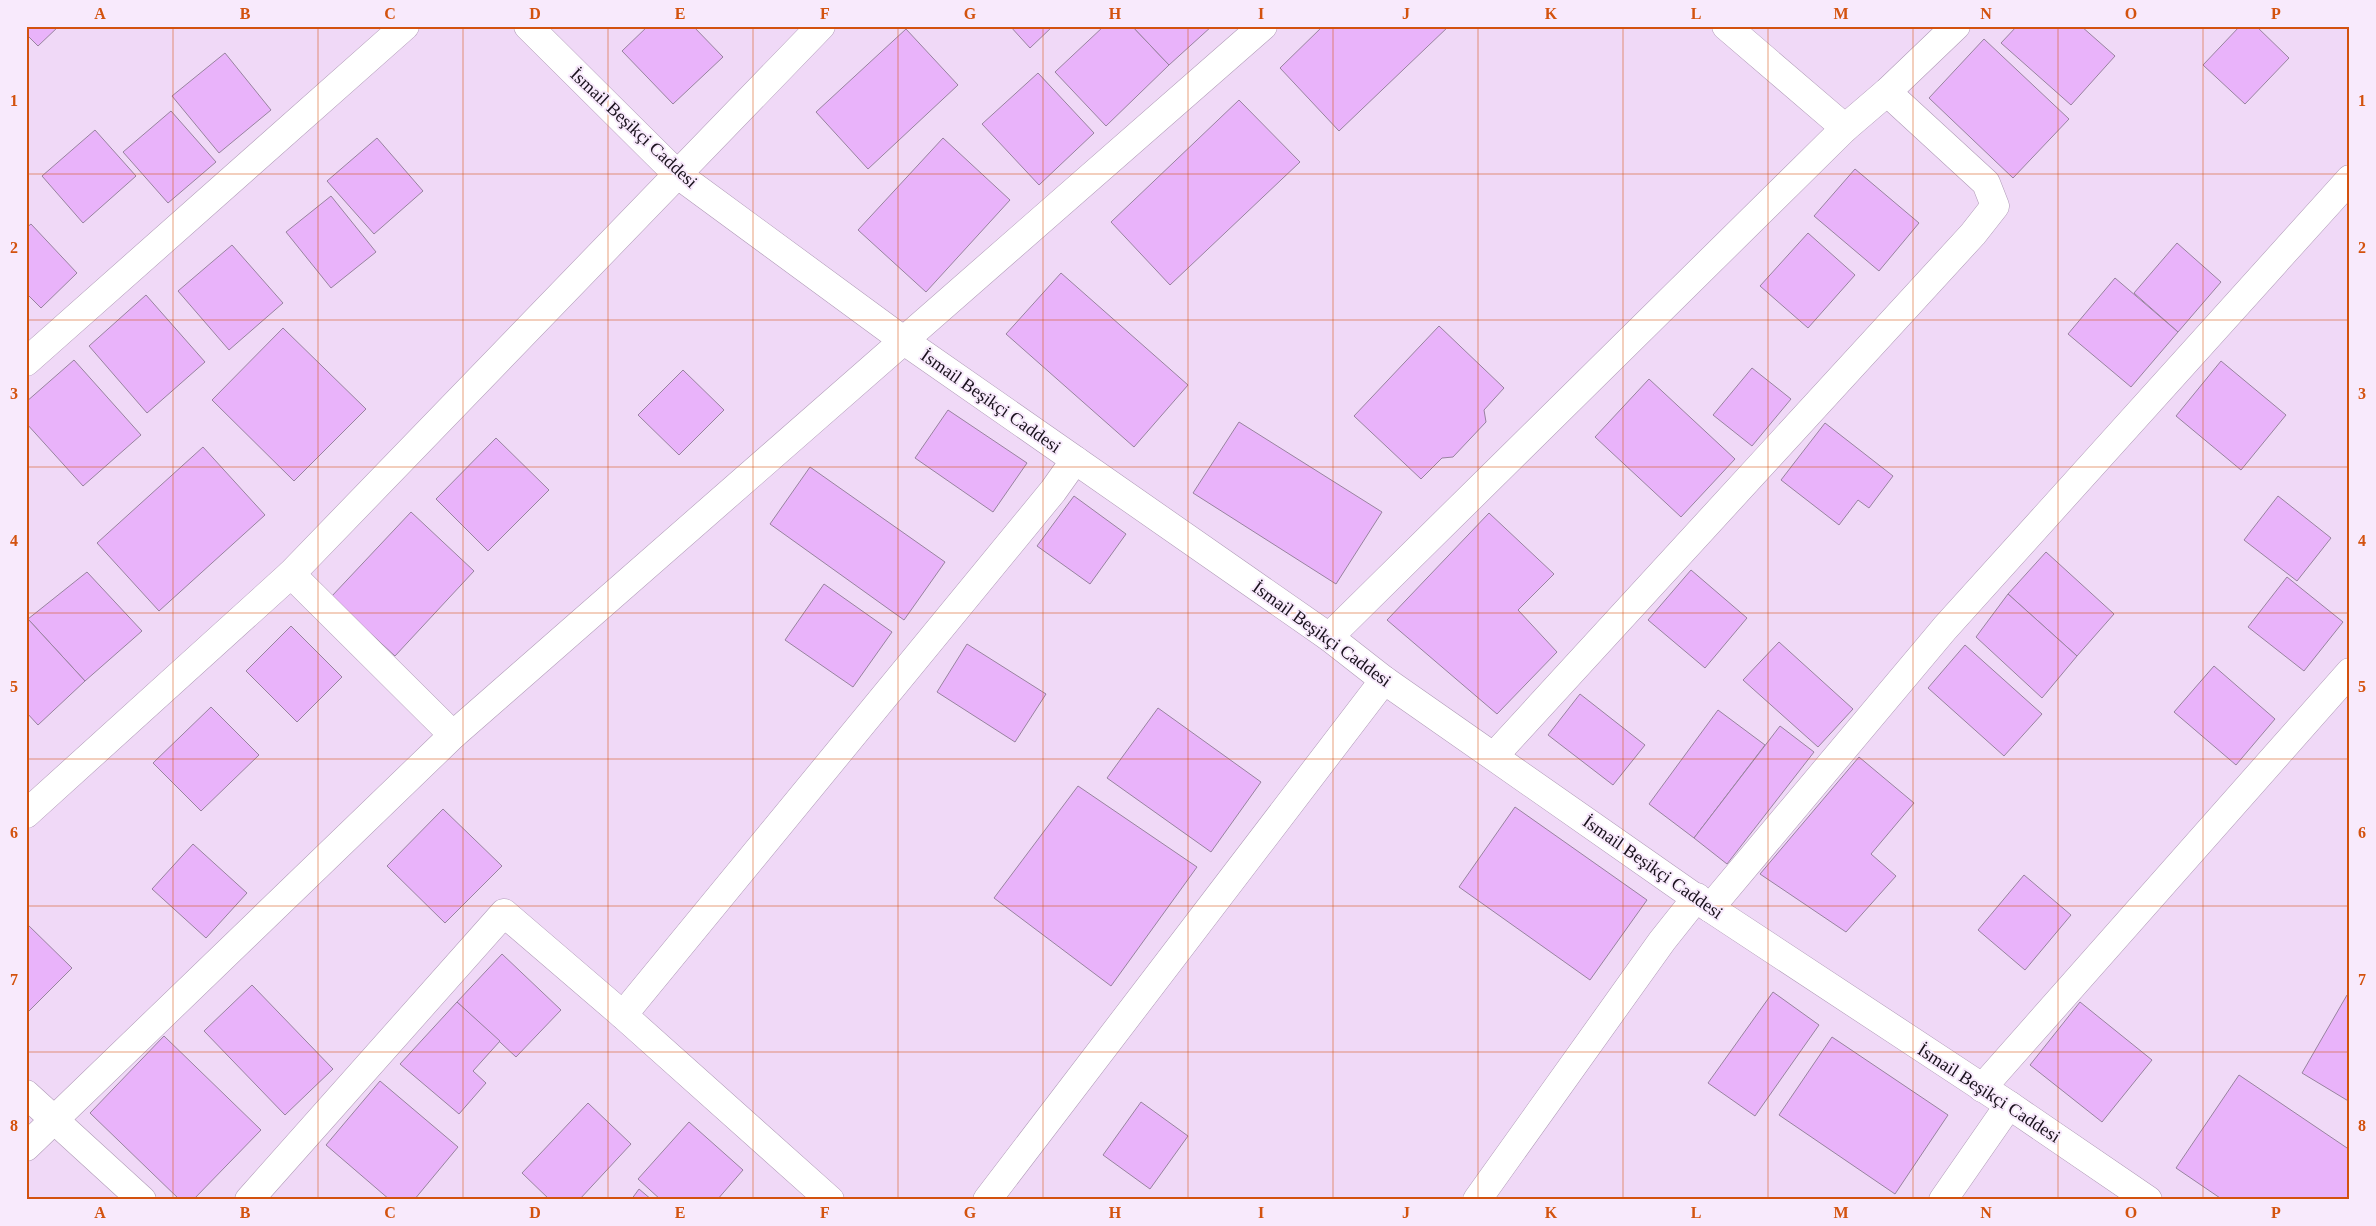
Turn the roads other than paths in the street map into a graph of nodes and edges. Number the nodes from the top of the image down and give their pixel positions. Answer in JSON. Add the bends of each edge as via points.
{"nodes":[{"id":1,"x":405,"y":26,"type":"edge"},
{"id":2,"x":528,"y":26,"type":"edge"},
{"id":3,"x":821,"y":26,"type":"edge"},
{"id":4,"x":1263,"y":26,"type":"edge"},
{"id":5,"x":1726,"y":26,"type":"edge"},
{"id":6,"x":1956,"y":26,"type":"edge"},
{"id":7,"x":1887,"y":92,"type":"junction"},
{"id":8,"x":1846,"y":128,"type":"junction"},
{"id":9,"x":678,"y":174,"type":"junction"},
{"id":10,"x":2350,"y":179,"type":"edge"},
{"id":11,"x":903,"y":340,"type":"junction"},
{"id":12,"x":26,"y":362,"type":"edge"},
{"id":13,"x":1075,"y":460,"type":"junction"},
{"id":14,"x":291,"y":574,"type":"junction"},
{"id":15,"x":1329,"y":637,"type":"junction"},
{"id":16,"x":2350,"y":672,"type":"edge"},
{"id":17,"x":1384,"y":680,"type":"junction"},
{"id":18,"x":453,"y":735,"type":"junction"},
{"id":19,"x":1494,"y":756,"type":"junction"},
{"id":20,"x":26,"y":814,"type":"edge"},
{"id":21,"x":1704,"y":903,"type":"junction"},
{"id":22,"x":623,"y":1015,"type":"junction"},
{"id":23,"x":1982,"y":1088,"type":"junction"},
{"id":24,"x":26,"y":1094,"type":"edge"},
{"id":25,"x":2009,"y":1105,"type":"junction"},
{"id":26,"x":55,"y":1121,"type":"junction"},
{"id":27,"x":26,"y":1147,"type":"edge"},
{"id":28,"x":142,"y":1200,"type":"edge"},
{"id":29,"x":249,"y":1200,"type":"edge"},
{"id":30,"x":830,"y":1200,"type":"edge"},
{"id":31,"x":987,"y":1200,"type":"edge"},
{"id":32,"x":1477,"y":1200,"type":"edge"},
{"id":33,"x":1942,"y":1200,"type":"edge"},
{"id":34,"x":2148,"y":1200,"type":"edge"}],
"edges":[{"from":1,"to":12,"type":"street"},
{"from":2,"to":9,"type":"street","name":"İsmail Beşikçi Caddesi"},
{"from":3,"to":9,"type":"street"},
{"from":4,"to":11,"type":"street"},
{"from":5,"to":8,"type":"street"},
{"from":6,"to":7,"type":"street"},
{"from":7,"to":8,"type":"street"},
{"from":7,"to":19,"type":"street","via":[[1986,182],[1995,206],[1973,234]]},
{"from":8,"to":15,"type":"street"},
{"from":9,"to":11,"type":"street","name":"İsmail Beşikçi Caddesi"},
{"from":9,"to":14,"type":"street"},
{"from":10,"to":21,"type":"street","via":[[1945,628]]},
{"from":11,"to":13,"type":"street","name":"İsmail Beşikçi Caddesi"},
{"from":11,"to":18,"type":"street"},
{"from":13,"to":15,"type":"street","name":"İsmail Beşikçi Caddesi"},
{"from":13,"to":22,"type":"street"},
{"from":14,"to":18,"type":"street"},
{"from":14,"to":20,"type":"street"},
{"from":15,"to":17,"type":"street","name":"İsmail Beşikçi Caddesi"},
{"from":16,"to":23,"type":"street"},
{"from":17,"to":19,"type":"street","name":"İsmail Beşikçi Caddesi"},
{"from":17,"to":31,"type":"street"},
{"from":18,"to":26,"type":"street"},
{"from":19,"to":21,"type":"street","name":"İsmail Beşikçi Caddesi"},
{"from":21,"to":23,"type":"street","name":"İsmail Beşikçi Caddesi"},
{"from":21,"to":32,"type":"street","via":[[1662,941]]},
{"from":22,"to":29,"type":"street","via":[[504,913]]},
{"from":22,"to":30,"type":"street"},
{"from":23,"to":25,"type":"street","name":"İsmail Beşikçi Caddesi"},
{"from":24,"to":26,"type":"street"},
{"from":25,"to":33,"type":"street"},
{"from":25,"to":34,"type":"street","name":"İsmail Beşikçi Caddesi"},
{"from":26,"to":27,"type":"street"},
{"from":26,"to":28,"type":"street"}]}
